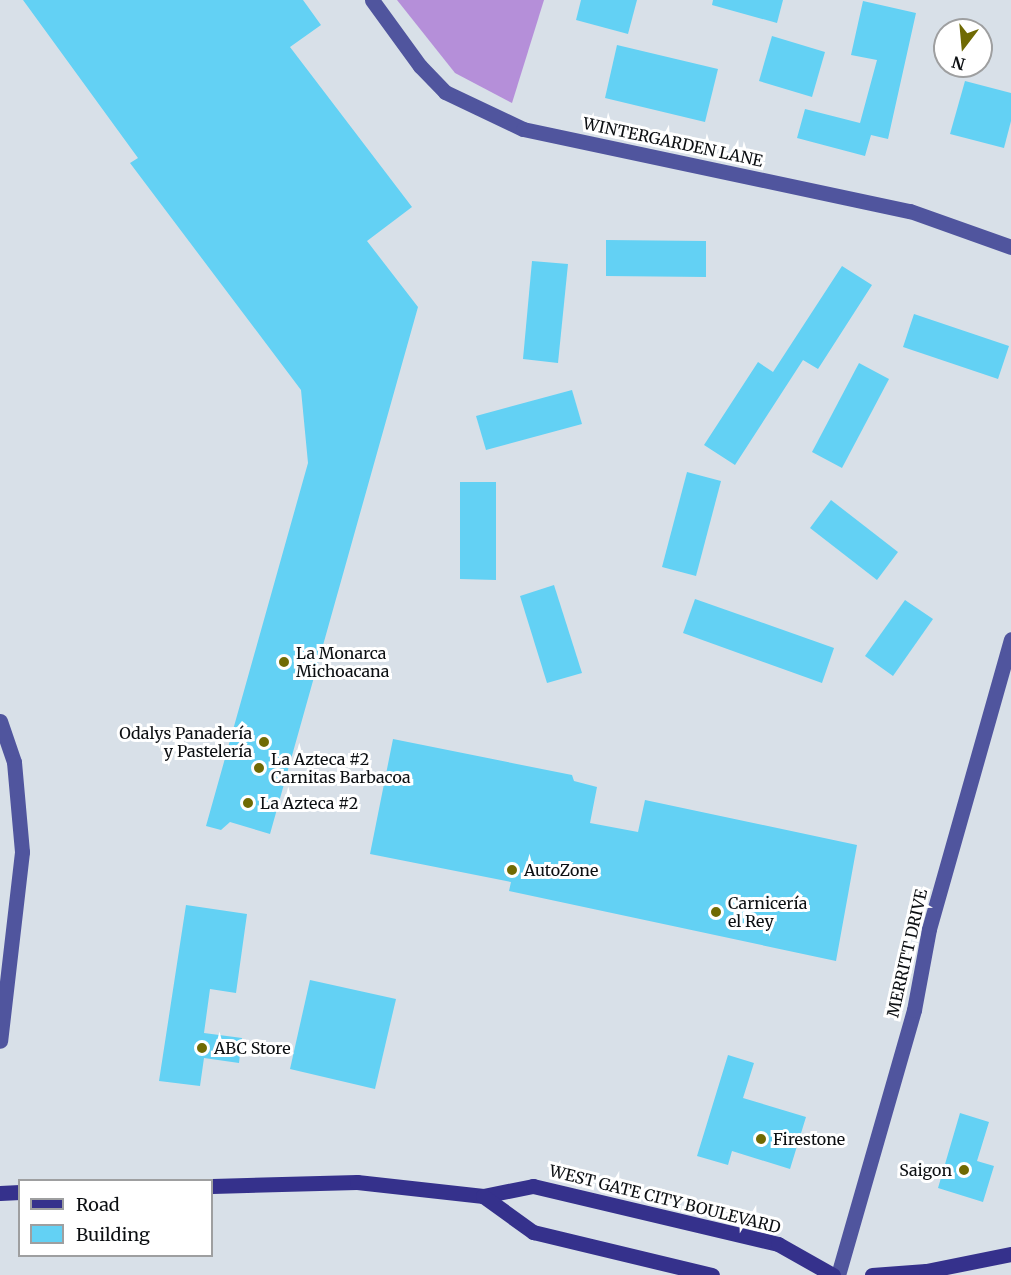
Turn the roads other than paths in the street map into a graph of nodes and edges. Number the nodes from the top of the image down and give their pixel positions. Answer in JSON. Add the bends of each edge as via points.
{"nodes":[{"id":1,"x":372,"y":0,"type":"edge"},
{"id":2,"x":1011,"y":247,"type":"edge"},
{"id":3,"x":1011,"y":639,"type":"edge"},
{"id":4,"x":0,"y":721,"type":"edge"},
{"id":5,"x":0,"y":1041,"type":"edge"},
{"id":6,"x":213,"y":1186,"type":"edge"},
{"id":7,"x":18,"y":1192,"type":"edge"},
{"id":8,"x":0,"y":1193,"type":"edge"},
{"id":9,"x":483,"y":1196,"type":"junction"},
{"id":10,"x":1011,"y":1254,"type":"edge"},
{"id":11,"x":712,"y":1275,"type":"edge"},
{"id":12,"x":833,"y":1275,"type":"edge"},
{"id":13,"x":838,"y":1275,"type":"edge"},
{"id":14,"x":872,"y":1275,"type":"edge"}],
"edges":[{"from":1,"to":2,"type":"street","name":"WINTERGARDEN LANE","via":[[420,66],[445,92],[523,129],[910,211]]},
{"from":3,"to":13,"type":"street","name":"MERRITT DRIVE","via":[[929,929],[914,1010]]},
{"from":4,"to":5,"type":"street","via":[[14,762],[22,852]]},
{"from":6,"to":9,"type":"main road","name":"WEST GATE CITY BOULEVARD","via":[[357,1182]]},
{"from":7,"to":8,"type":"main road"},
{"from":9,"to":11,"type":"main road","name":"WEST GATE CITY BOULEVARD","via":[[533,1232]]},
{"from":9,"to":12,"type":"main road","name":"WEST GATE CITY BOULEVARD","via":[[533,1186],[778,1244]]},
{"from":10,"to":14,"type":"main road","via":[[926,1271]]}]}
